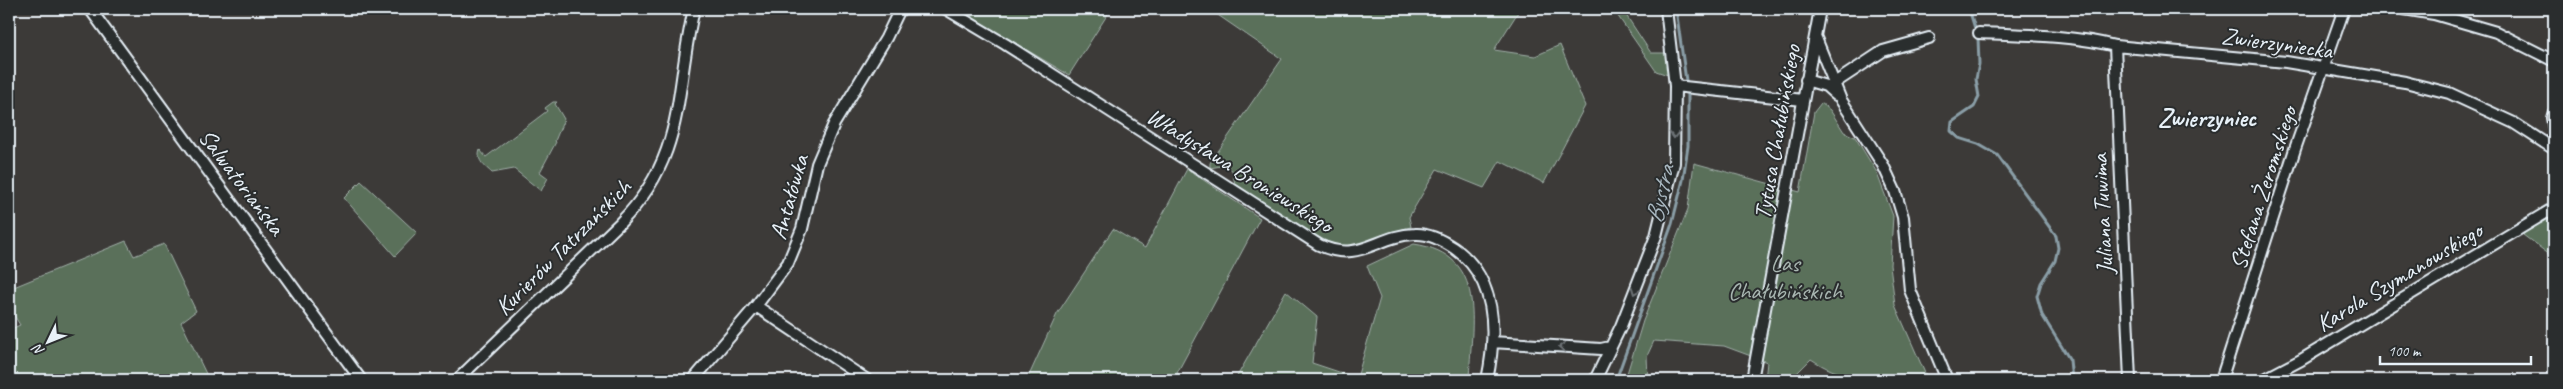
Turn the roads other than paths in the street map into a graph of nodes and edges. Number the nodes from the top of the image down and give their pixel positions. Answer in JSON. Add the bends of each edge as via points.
{"nodes":[{"id":1,"x":90,"y":9,"type":"edge"},
{"id":2,"x":694,"y":9,"type":"edge"},
{"id":3,"x":900,"y":9,"type":"edge"},
{"id":4,"x":946,"y":9,"type":"edge"},
{"id":5,"x":1666,"y":9,"type":"edge"},
{"id":6,"x":1820,"y":9,"type":"edge"},
{"id":7,"x":2344,"y":9,"type":"edge"},
{"id":8,"x":2404,"y":9,"type":"edge"},
{"id":9,"x":1979,"y":33,"type":"dead end"},
{"id":10,"x":1815,"y":36,"type":"junction"},
{"id":11,"x":1929,"y":38,"type":"dead end"},
{"id":12,"x":2115,"y":46,"type":"junction"},
{"id":13,"x":2554,"y":61,"type":"edge"},
{"id":14,"x":2322,"y":69,"type":"junction"},
{"id":15,"x":1806,"y":80,"type":"junction"},
{"id":16,"x":1833,"y":84,"type":"junction"},
{"id":17,"x":1677,"y":86,"type":"junction"},
{"id":18,"x":1803,"y":100,"type":"junction"},
{"id":19,"x":1841,"y":100,"type":"junction"},
{"id":20,"x":2554,"y":112,"type":"edge"},
{"id":21,"x":2554,"y":129,"type":"edge"},
{"id":22,"x":2554,"y":149,"type":"edge"},
{"id":23,"x":2554,"y":208,"type":"edge"},
{"id":24,"x":756,"y":306,"type":"junction"},
{"id":25,"x":1492,"y":342,"type":"junction"},
{"id":26,"x":1610,"y":347,"type":"junction"},
{"id":27,"x":361,"y":380,"type":"edge"},
{"id":28,"x":457,"y":380,"type":"edge"},
{"id":29,"x":692,"y":380,"type":"edge"},
{"id":30,"x":867,"y":380,"type":"edge"},
{"id":31,"x":1487,"y":380,"type":"edge"},
{"id":32,"x":1595,"y":380,"type":"edge"},
{"id":33,"x":1752,"y":380,"type":"edge"},
{"id":34,"x":1947,"y":380,"type":"edge"},
{"id":35,"x":2130,"y":380,"type":"edge"},
{"id":36,"x":2221,"y":380,"type":"edge"},
{"id":37,"x":2263,"y":380,"type":"edge"}],
"edges":[{"from":1,"to":27,"type":"street","name":"Salwatoriańska"},
{"from":2,"to":28,"type":"street","name":"Kurierów Tatrzańskich","via":[[677,119],[664,160],[648,190],[620,224]]},
{"from":3,"to":24,"type":"street","name":"Antałówka","via":[[834,124],[816,164],[796,249]]},
{"from":4,"to":25,"type":"street","name":"Władysława Broniewskiego","via":[[1320,245],[1352,253],[1399,236],[1417,234],[1445,242],[1466,258],[1484,284],[1492,313]]},
{"from":5,"to":17,"type":"street"},
{"from":6,"to":10,"type":"street","name":"Tytusa Chałubińskiego"},
{"from":7,"to":14,"type":"street","name":"Stefana Żeromskiego"},
{"from":8,"to":13,"type":"street","via":[[2496,32]]},
{"from":9,"to":12,"type":"street","name":"Zwierzyniecka","via":[[2041,35]]},
{"from":10,"to":15,"type":"street","name":"Tytusa Chałubińskiego"},
{"from":10,"to":16,"type":"street"},
{"from":11,"to":16,"type":"street","via":[[1883,51]]},
{"from":12,"to":14,"type":"street","name":"Zwierzyniecka","via":[[2286,62]]},
{"from":12,"to":35,"type":"street","name":"Juliana Tuwima"},
{"from":14,"to":22,"type":"street","name":"Zwierzyniecka","via":[[2405,82],[2449,93],[2514,123]]},
{"from":14,"to":36,"type":"street","name":"Stefana Żeromskiego"},
{"from":15,"to":18,"type":"street","name":"Tytusa Chałubińskiego"},
{"from":15,"to":19,"type":"street","via":[[1826,86]]},
{"from":16,"to":19,"type":"street"},
{"from":17,"to":18,"type":"street"},
{"from":17,"to":26,"type":"street","one_way":true,"via":[[1674,163],[1656,236]]},
{"from":18,"to":33,"type":"street","name":"Tytusa Chałubińskiego"},
{"from":19,"to":34,"type":"street","via":[[1883,164],[1895,191],[1902,217],[1910,290]]},
{"from":20,"to":21,"type":"street"},
{"from":23,"to":37,"type":"street","name":"Karola Szymanowskiego"},
{"from":24,"to":29,"type":"street","name":"Antałówka"},
{"from":24,"to":30,"type":"street"},
{"from":26,"to":25,"type":"street","one_way":true},
{"from":25,"to":31,"type":"street","name":"Władysława Broniewskiego"},
{"from":26,"to":32,"type":"street"}]}
